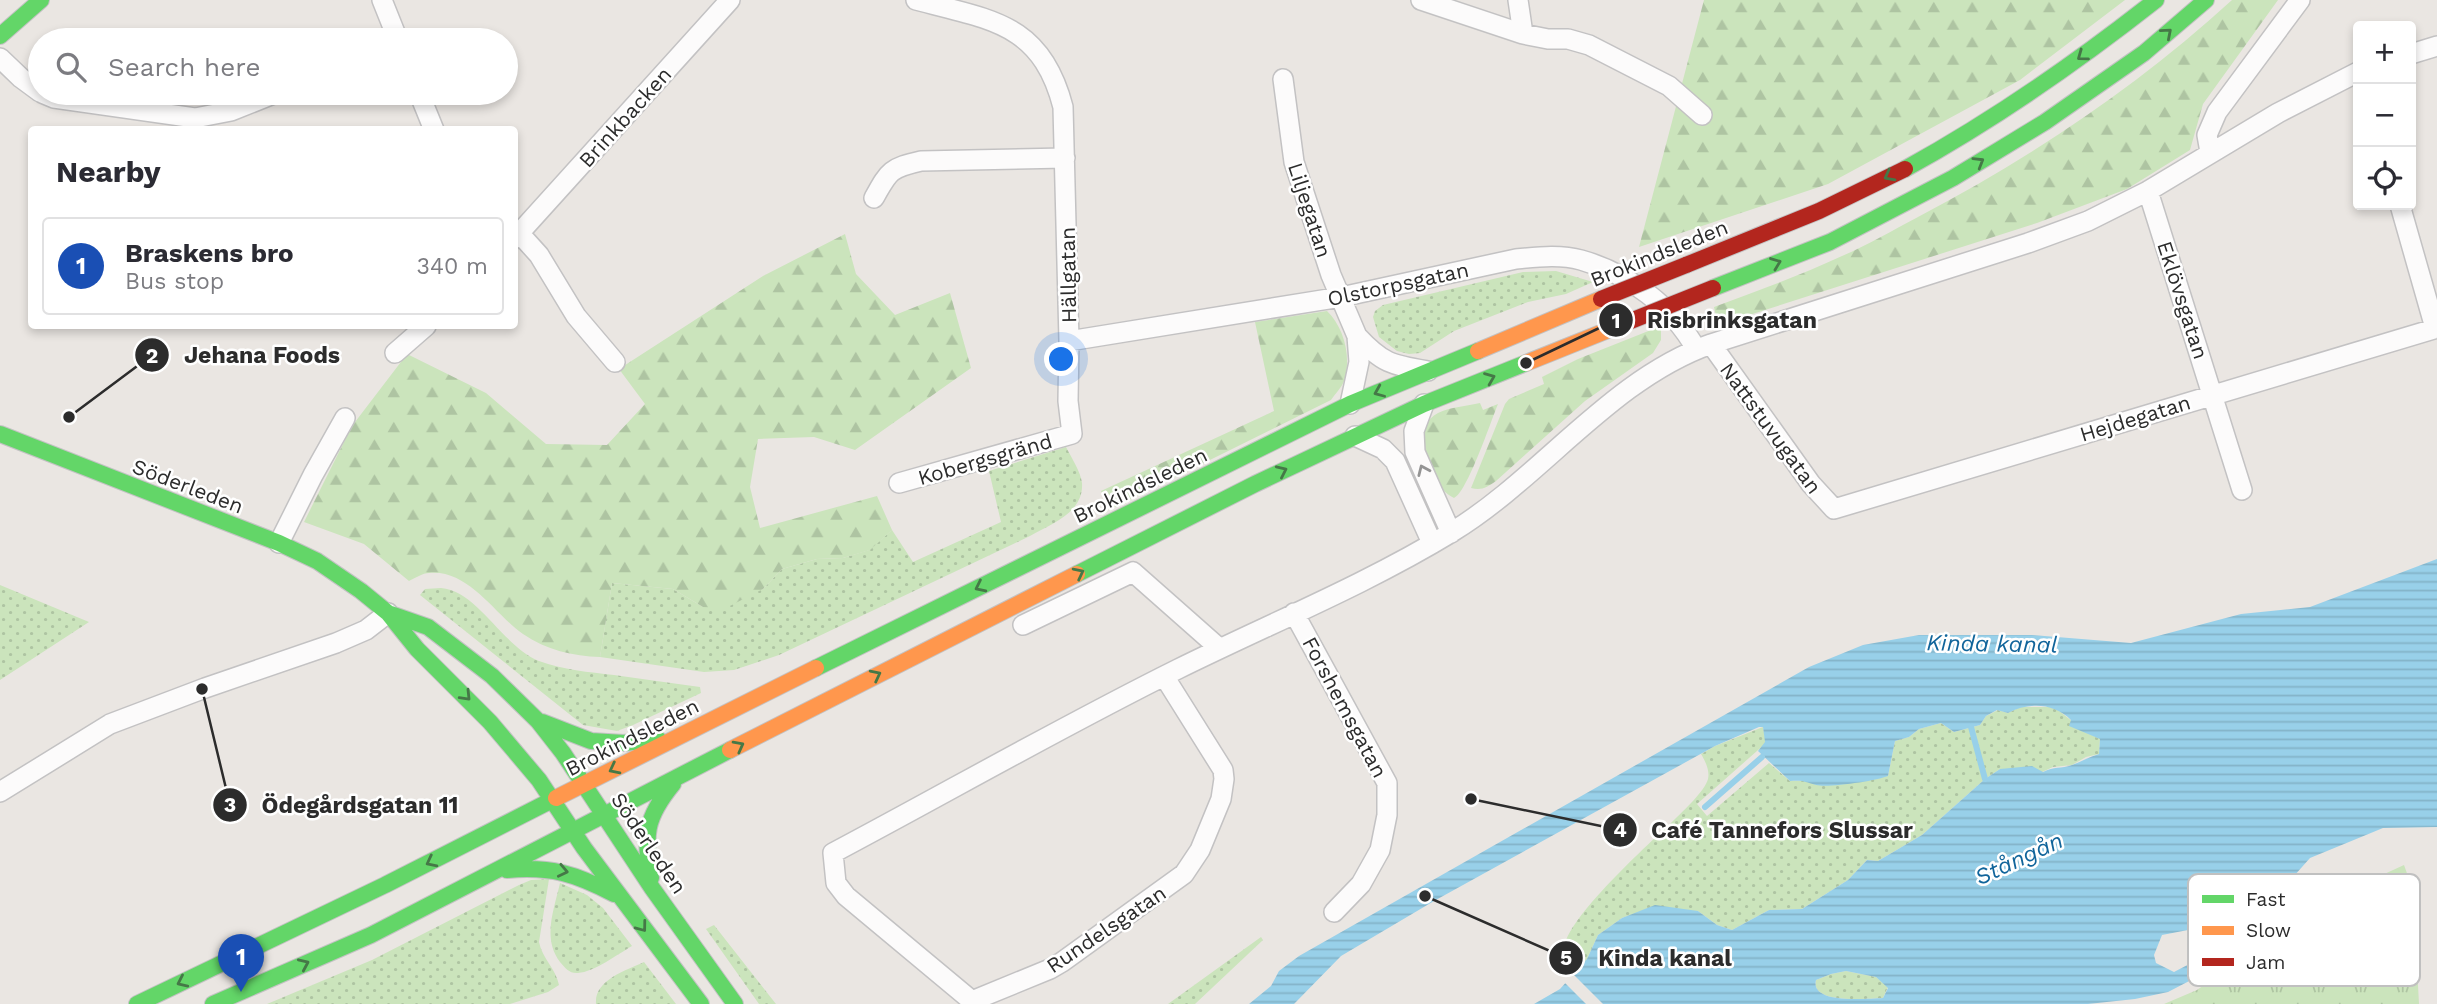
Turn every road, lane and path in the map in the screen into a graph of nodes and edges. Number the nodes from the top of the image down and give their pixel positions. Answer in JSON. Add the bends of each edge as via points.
{"nodes":[{"id":1,"x":41,"y":0,"type":"edge"},
{"id":2,"x":382,"y":0,"type":"edge"},
{"id":3,"x":730,"y":0,"type":"edge"},
{"id":4,"x":916,"y":0,"type":"edge"},
{"id":5,"x":1422,"y":0,"type":"edge"},
{"id":6,"x":1518,"y":0,"type":"edge"},
{"id":7,"x":2156,"y":0,"type":"edge"},
{"id":8,"x":2206,"y":0,"type":"edge"},
{"id":9,"x":2300,"y":0,"type":"edge"},
{"id":10,"x":393,"y":28,"type":"edge"},
{"id":11,"x":1523,"y":34,"type":"junction"},
{"id":12,"x":0,"y":36,"type":"edge"},
{"id":13,"x":2437,"y":46,"type":"edge"},
{"id":14,"x":2416,"y":52,"type":"edge"},
{"id":15,"x":0,"y":58,"type":"edge"},
{"id":16,"x":2353,"y":75,"type":"edge"},
{"id":17,"x":1283,"y":79,"type":"dead end"},
{"id":18,"x":28,"y":83,"type":"edge"},
{"id":19,"x":88,"y":105,"type":"edge"},
{"id":20,"x":246,"y":105,"type":"edge"},
{"id":21,"x":424,"y":105,"type":"edge"},
{"id":22,"x":1702,"y":115,"type":"dead end"},
{"id":23,"x":170,"y":122,"type":"edge"},
{"id":24,"x":432,"y":126,"type":"edge"},
{"id":25,"x":2210,"y":152,"type":"junction"},
{"id":26,"x":1065,"y":158,"type":"junction"},
{"id":27,"x":2148,"y":191,"type":"junction"},
{"id":28,"x":874,"y":198,"type":"dead end"},
{"id":29,"x":2401,"y":210,"type":"edge"},
{"id":30,"x":518,"y":236,"type":"edge"},
{"id":31,"x":518,"y":238,"type":"edge"},
{"id":32,"x":1341,"y":297,"type":"junction"},
{"id":33,"x":2436,"y":328,"type":"edge"},
{"id":34,"x":423,"y":329,"type":"edge"},
{"id":35,"x":1357,"y":336,"type":"junction"},
{"id":36,"x":1069,"y":341,"type":"junction"},
{"id":37,"x":1703,"y":346,"type":"junction"},
{"id":38,"x":395,"y":353,"type":"dead end"},
{"id":39,"x":615,"y":362,"type":"dead end"},
{"id":40,"x":1428,"y":371,"type":"junction"},
{"id":41,"x":2212,"y":394,"type":"junction"},
{"id":42,"x":1350,"y":404,"type":"junction"},
{"id":43,"x":1424,"y":404,"type":"junction"},
{"id":44,"x":345,"y":418,"type":"dead end"},
{"id":45,"x":0,"y":434,"type":"edge"},
{"id":46,"x":1072,"y":434,"type":"joint"},
{"id":47,"x":1355,"y":436,"type":"junction"},
{"id":48,"x":899,"y":483,"type":"dead end"},
{"id":49,"x":2242,"y":490,"type":"dead end"},
{"id":50,"x":1834,"y":509,"type":"joint"},
{"id":51,"x":1451,"y":533,"type":"junction"},
{"id":52,"x":279,"y":543,"type":"junction"},
{"id":53,"x":1432,"y":543,"type":"junction"},
{"id":54,"x":388,"y":613,"type":"junction"},
{"id":55,"x":1294,"y":613,"type":"junction"},
{"id":56,"x":1023,"y":625,"type":"dead end"},
{"id":57,"x":1219,"y":649,"type":"junction"},
{"id":58,"x":1164,"y":676,"type":"junction"},
{"id":59,"x":538,"y":721,"type":"junction"},
{"id":60,"x":675,"y":738,"type":"junction"},
{"id":61,"x":679,"y":778,"type":"junction"},
{"id":62,"x":584,"y":784,"type":"junction"},
{"id":63,"x":0,"y":792,"type":"edge"},
{"id":64,"x":553,"y":801,"type":"junction"},
{"id":65,"x":604,"y":815,"type":"junction"},
{"id":66,"x":573,"y":832,"type":"junction"},
{"id":67,"x":500,"y":870,"type":"junction"},
{"id":68,"x":652,"y":888,"type":"junction"},
{"id":69,"x":620,"y":898,"type":"junction"},
{"id":70,"x":1334,"y":912,"type":"dead end"},
{"id":71,"x":137,"y":1004,"type":"edge"},
{"id":72,"x":213,"y":1004,"type":"edge"},
{"id":73,"x":701,"y":1004,"type":"edge"},
{"id":74,"x":735,"y":1004,"type":"edge"}],
"edges":[{"from":1,"to":12,"type":"main road"},
{"from":2,"to":10,"type":"street"},
{"from":3,"to":30,"type":"street","name":"Brinkbacken"},
{"from":4,"to":26,"type":"street","name":"Hällgatan","via":[[1007,26],[1028,41],[1047,64],[1059,92]]},
{"from":5,"to":11,"type":"street"},
{"from":6,"to":11,"type":"street"},
{"from":7,"to":40,"type":"main road","name":"Brokindsleden","one_way":true,"bridge":true,"via":[[2035,91],[1864,190]]},
{"from":43,"to":8,"type":"main road","one_way":true,"bridge":true,"via":[[1830,242],[1953,178],[2045,122],[2144,52]]},
{"from":9,"to":25,"type":"street","via":[[2217,112],[2207,135]]},
{"from":11,"to":22,"type":"street","via":[[1589,44],[1670,86]]},
{"from":13,"to":14,"type":"street"},
{"from":15,"to":18,"type":"street"},
{"from":16,"to":25,"type":"street","name":"Rundelsgatan"},
{"from":17,"to":32,"type":"street","name":"Liljegatan","via":[[1294,162]]},
{"from":19,"to":23,"type":"street"},
{"from":20,"to":23,"type":"street","via":[[214,116]]},
{"from":21,"to":24,"type":"street"},
{"from":25,"to":27,"type":"street","name":"Rundelsgatan"},
{"from":26,"to":28,"type":"street","via":[[921,161],[898,166]]},
{"from":26,"to":36,"type":"street","name":"Hällgatan"},
{"from":27,"to":37,"type":"street","name":"Rundelsgatan","via":[[2088,221],[2028,243]]},
{"from":27,"to":41,"type":"street","name":"Eklövsgatan"},
{"from":29,"to":33,"type":"street"},
{"from":31,"to":39,"type":"street","name":"Brinkbacken","via":[[539,255],[576,316]]},
{"from":32,"to":35,"type":"street","name":"Liljegatan"},
{"from":32,"to":36,"type":"street","name":"Olstorpsgatan"},
{"from":32,"to":37,"type":"street","name":"Olstorpsgatan","via":[[1516,259],[1580,260],[1650,295]]},
{"from":33,"to":41,"type":"street","name":"Hejdegatan"},
{"from":34,"to":38,"type":"street"},
{"from":35,"to":40,"type":"street","name":"Liljegatan","via":[[1394,365]]},
{"from":35,"to":42,"type":"street","name":"Liljegatan","via":[[1359,362]]},
{"from":36,"to":46,"type":"street","name":"Hällgatan"},
{"from":37,"to":50,"type":"street","name":"Nattstuvugatan"},
{"from":37,"to":51,"type":"street","name":"Rundelsgatan","via":[[1627,391],[1503,497]]},
{"from":40,"to":42,"type":"main road","name":"Brokindsleden","one_way":true},
{"from":41,"to":49,"type":"street","name":"Eklövsgatan"},
{"from":41,"to":50,"type":"street","name":"Hejdegatan"},
{"from":42,"to":60,"type":"main road","name":"Brokindsleden","one_way":true},
{"from":43,"to":47,"type":"main road"},
{"from":51,"to":43,"type":"street","one_way":true,"via":[[1415,452],[1414,431]]},
{"from":44,"to":52,"type":"street"},
{"from":45,"to":52,"type":"main road","name":"Söderleden"},
{"from":46,"to":48,"type":"street","name":"Kobergsgränd"},
{"from":47,"to":53,"type":"street","via":[[1383,449],[1395,461]]},
{"from":61,"to":47,"type":"main road","one_way":true,"via":[[827,699]]},
{"from":51,"to":53,"type":"street","name":"Rundelsgatan"},
{"from":52,"to":54,"type":"main road","name":"Söderleden","via":[[317,561]]},
{"from":53,"to":55,"type":"street","name":"Rundelsgatan"},
{"from":54,"to":59,"type":"main road","name":"Söderleden","via":[[428,627],[492,677]]},
{"from":54,"to":63,"type":"street","via":[[366,630],[336,643],[110,724]]},
{"from":54,"to":64,"type":"main road","name":"Söderleden","one_way":true,"via":[[490,722]]},
{"from":55,"to":57,"type":"street","name":"Rundelsgatan"},
{"from":55,"to":70,"type":"street","name":"Forshemsgatan","via":[[1387,783],[1380,850],[1362,884]]},
{"from":56,"to":57,"type":"street","via":[[1133,572]]},
{"from":57,"to":58,"type":"street","name":"Rundelsgatan"},
{"from":58,"to":58,"type":"street","name":"Rundelsgatan","via":[[1223,770],[1221,799],[1200,850],[1184,874],[1062,962],[972,1002],[836,883],[833,853]]},
{"from":59,"to":60,"type":"main road","via":[[591,741]]},
{"from":59,"to":62,"type":"main road","name":"Söderleden"},
{"from":60,"to":62,"type":"main road","name":"Brokindsleden","one_way":true},
{"from":61,"to":65,"type":"main road"},
{"from":61,"to":68,"type":"main road","via":[[653,810],[645,831]]},
{"from":62,"to":64,"type":"main road","name":"Brokindsleden"},
{"from":62,"to":65,"type":"main road","name":"Söderleden"},
{"from":64,"to":66,"type":"main road","name":"Söderleden"},
{"from":64,"to":71,"type":"main road","name":"Brokindsleden","one_way":true},
{"from":65,"to":66,"type":"main road"},
{"from":65,"to":68,"type":"main road","name":"Söderleden"},
{"from":66,"to":67,"type":"main road"},
{"from":66,"to":69,"type":"main road","name":"Söderleden"},
{"from":67,"to":69,"type":"main road","one_way":true,"via":[[559,869]]},
{"from":72,"to":67,"type":"main road","one_way":true,"via":[[370,935]]},
{"from":68,"to":74,"type":"main road","name":"Söderleden"},
{"from":69,"to":73,"type":"main road","name":"Söderleden","one_way":true}]}
